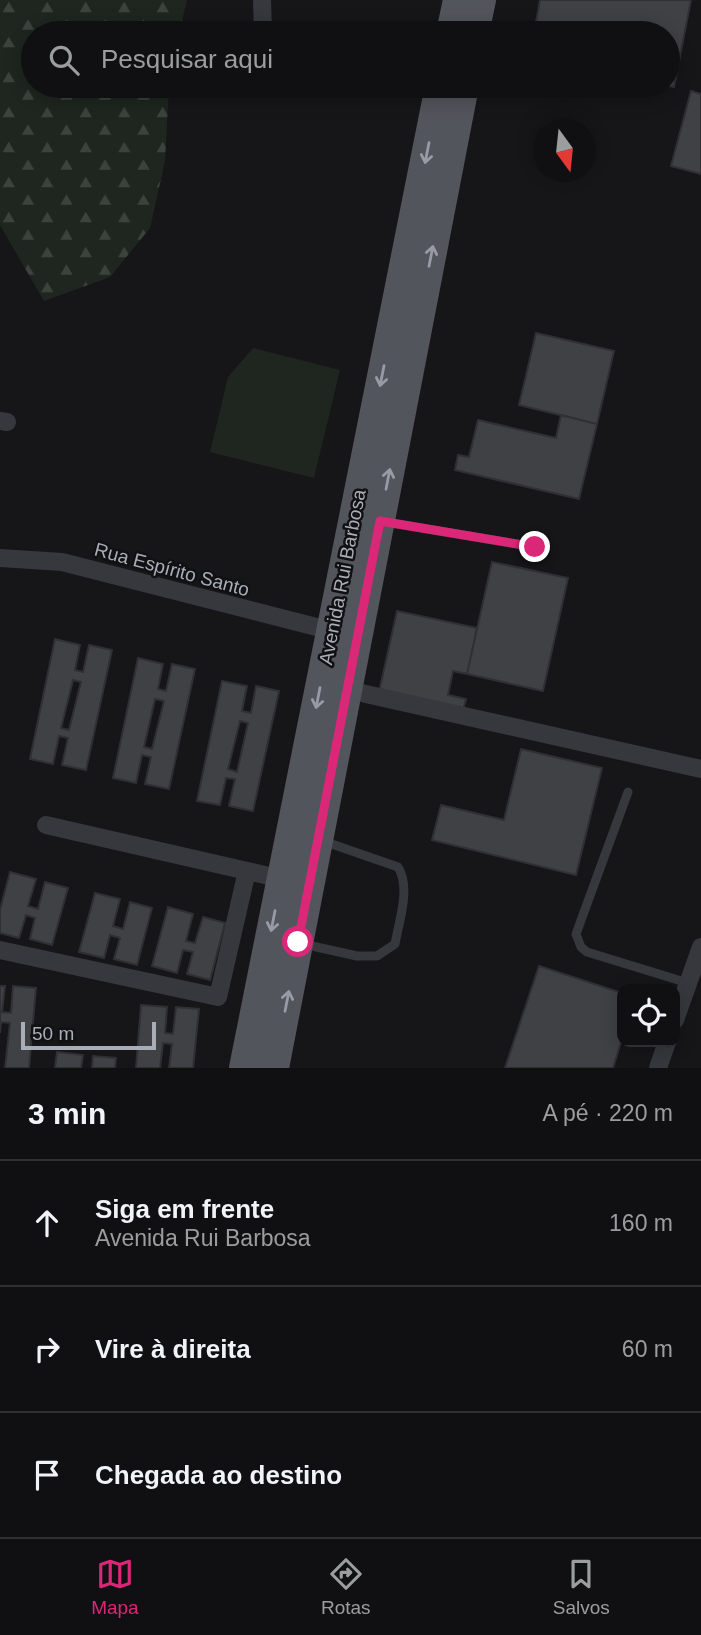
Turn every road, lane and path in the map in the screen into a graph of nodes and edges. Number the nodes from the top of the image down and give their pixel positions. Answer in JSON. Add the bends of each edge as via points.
{"nodes":[{"id":1,"x":262,"y":0,"type":"edge"},
{"id":2,"x":458,"y":0,"type":"edge"},
{"id":3,"x":481,"y":0,"type":"edge"},
{"id":4,"x":263,"y":21,"type":"edge"},
{"id":5,"x":454,"y":21,"type":"edge"},
{"id":6,"x":477,"y":21,"type":"edge"},
{"id":7,"x":438,"y":98,"type":"edge"},
{"id":8,"x":462,"y":98,"type":"edge"},
{"id":9,"x":380,"y":521,"type":"junction"},
{"id":10,"x":535,"y":547,"type":"dead end"},
{"id":11,"x":0,"y":558,"type":"edge"},
{"id":12,"x":332,"y":631,"type":"junction"},
{"id":13,"x":348,"y":690,"type":"junction"},
{"id":14,"x":701,"y":769,"type":"edge"},
{"id":15,"x":628,"y":792,"type":"dead end"},
{"id":16,"x":46,"y":825,"type":"dead end"},
{"id":17,"x":319,"y":839,"type":"junction"},
{"id":18,"x":247,"y":871,"type":"junction"},
{"id":19,"x":282,"y":878,"type":"junction"},
{"id":20,"x":298,"y":942,"type":"junction"},
{"id":21,"x":701,"y":947,"type":"edge"},
{"id":22,"x":0,"y":950,"type":"edge"},
{"id":23,"x":688,"y":983,"type":"junction"},
{"id":24,"x":680,"y":1006,"type":"edge"},
{"id":25,"x":665,"y":1047,"type":"edge"},
{"id":26,"x":244,"y":1068,"type":"edge"},
{"id":27,"x":274,"y":1068,"type":"edge"},
{"id":28,"x":658,"y":1068,"type":"edge"}],
"edges":[{"from":1,"to":4,"type":"street"},
{"from":2,"to":5,"type":"main road"},
{"from":3,"to":6,"type":"main road"},
{"from":7,"to":12,"type":"main road","name":"Avenida Rui Barbosa","one_way":true},
{"from":9,"to":8,"type":"main road","name":"Avenida Rui Barbosa","one_way":true},
{"from":9,"to":10,"type":"lane"},
{"from":9,"to":13,"type":"main road","name":"Avenida Rui Barbosa"},
{"from":11,"to":12,"type":"street","name":"Rua Espírito Santo","via":[[62,562]]},
{"from":12,"to":19,"type":"main road","name":"Avenida Rui Barbosa","one_way":true},
{"from":13,"to":14,"type":"street"},
{"from":13,"to":17,"type":"main road","name":"Avenida Rui Barbosa"},
{"from":15,"to":23,"type":"lane","via":[[576,934],[578,941],[587,952]]},
{"from":16,"to":18,"type":"street"},
{"from":17,"to":20,"type":"main road","name":"Avenida Rui Barbosa"},
{"from":17,"to":20,"type":"lane","via":[[398,867],[404,888],[395,944],[377,956],[357,956]]},
{"from":18,"to":19,"type":"street"},
{"from":18,"to":22,"type":"street","via":[[218,997]]},
{"from":19,"to":26,"type":"main road","name":"Avenida Rui Barbosa","one_way":true},
{"from":27,"to":20,"type":"main road","name":"Avenida Rui Barbosa","one_way":true},
{"from":21,"to":23,"type":"street"},
{"from":23,"to":24,"type":"street"},
{"from":25,"to":28,"type":"street"}]}
